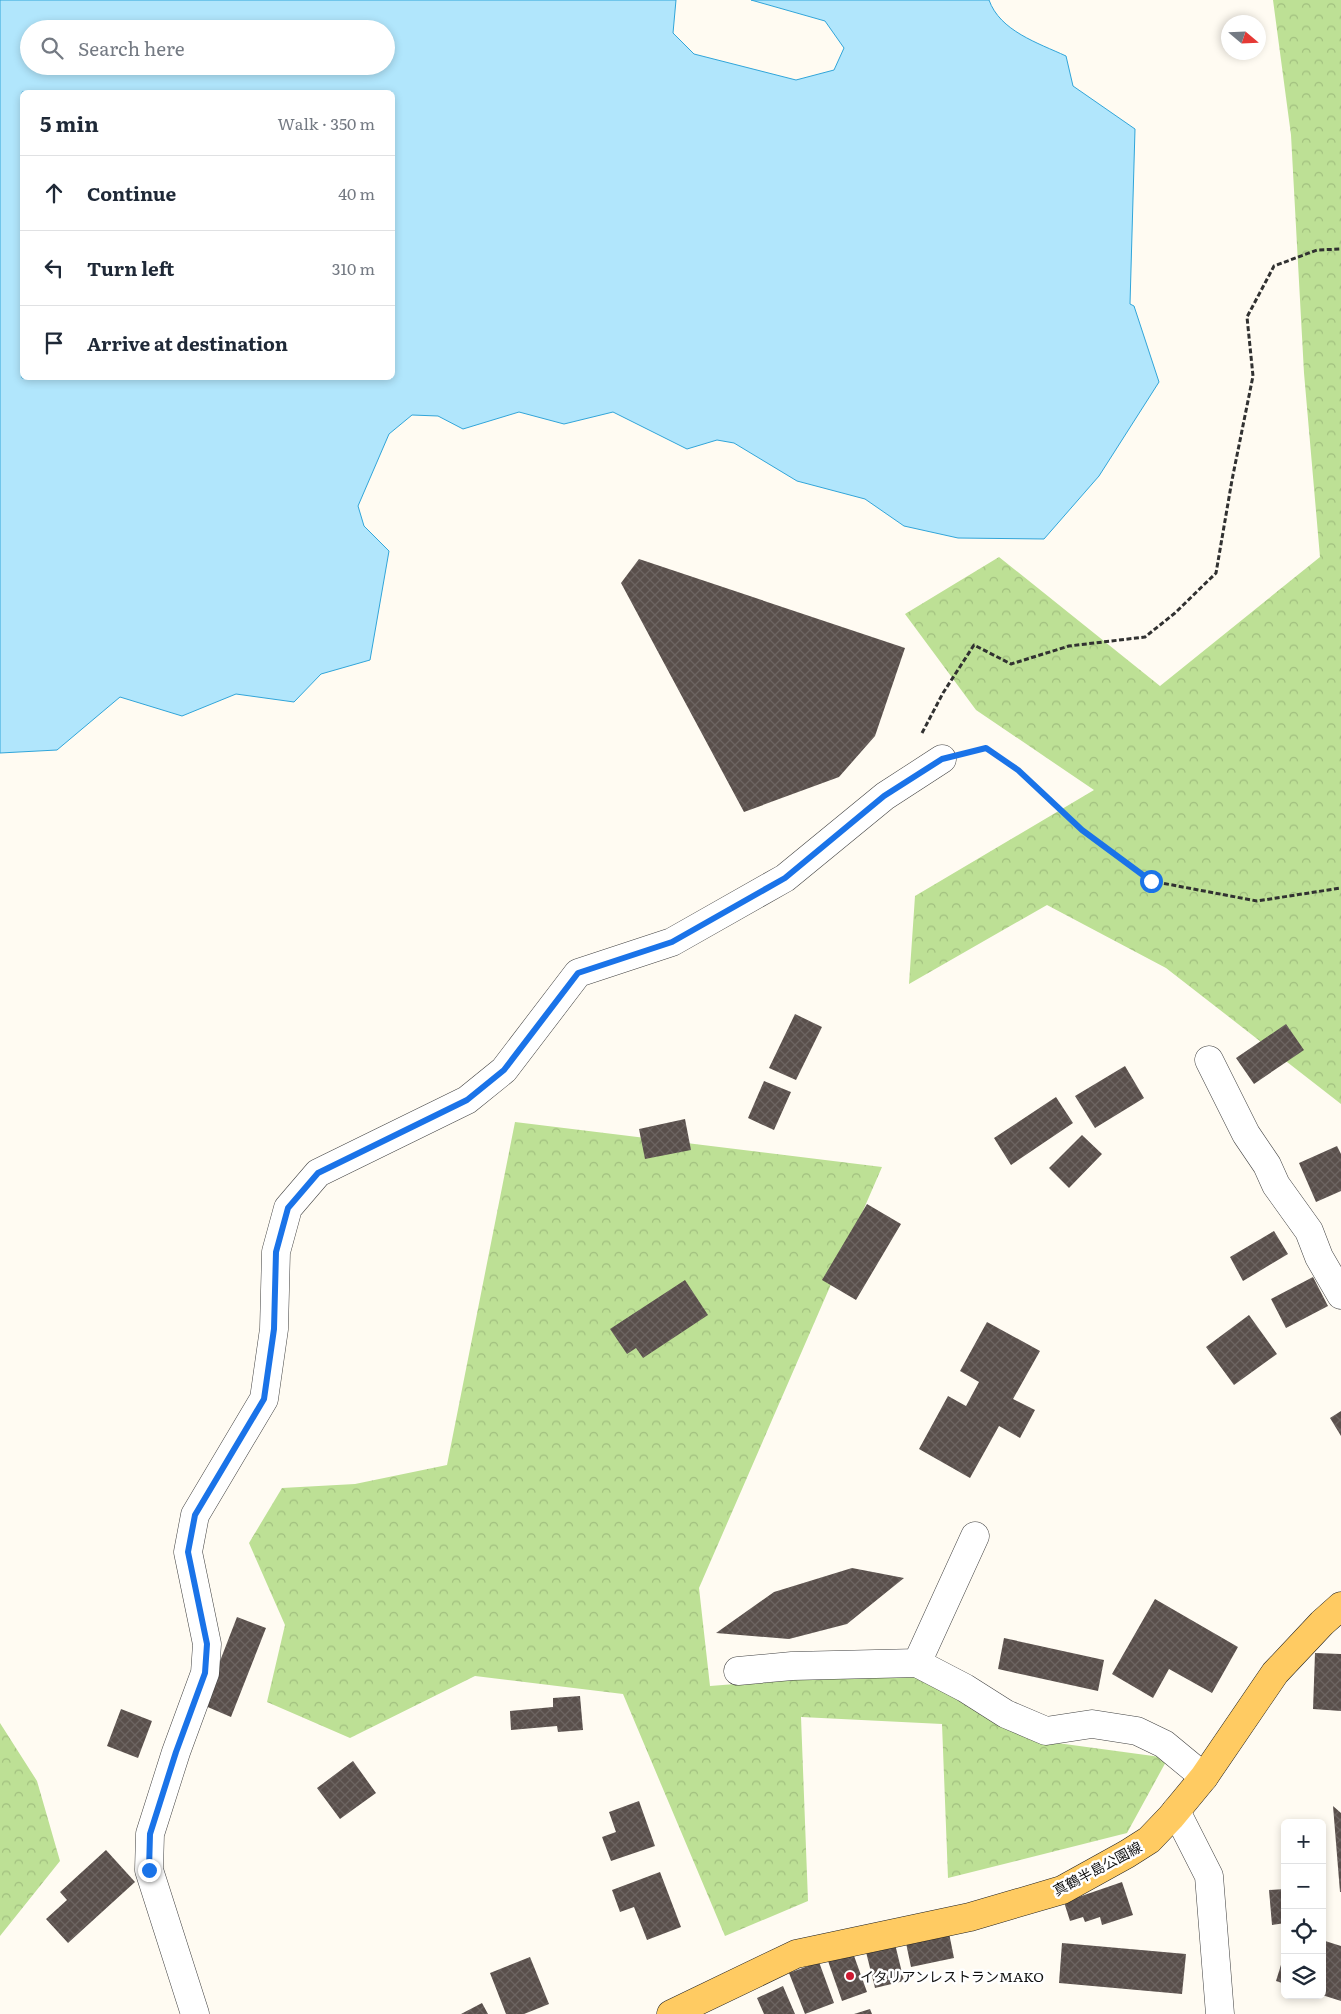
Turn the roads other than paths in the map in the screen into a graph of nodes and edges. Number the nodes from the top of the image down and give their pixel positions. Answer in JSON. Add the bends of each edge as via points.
{"nodes":[{"id":1,"x":942,"y":759,"type":"road end"},
{"id":2,"x":1209,"y":1060,"type":"dead end"},
{"id":3,"x":1341,"y":1295,"type":"edge"},
{"id":4,"x":975,"y":1536,"type":"dead end"},
{"id":5,"x":1341,"y":1606,"type":"edge"},
{"id":6,"x":918,"y":1663,"type":"junction"},
{"id":7,"x":738,"y":1671,"type":"dead end"},
{"id":8,"x":1204,"y":1776,"type":"junction"},
{"id":9,"x":1176,"y":1811,"type":"junction"},
{"id":10,"x":195,"y":2014,"type":"edge"},
{"id":11,"x":671,"y":2014,"type":"edge"},
{"id":12,"x":1220,"y":2014,"type":"edge"}],
"edges":[{"from":1,"to":10,"type":"street","via":[[884,796],[785,878],[672,942],[578,973],[504,1070],[467,1100],[318,1173],[288,1208],[276,1252],[274,1329],[264,1399],[195,1515],[188,1552],[207,1644],[205,1673],[150,1834],[149,1870]]},
{"from":2,"to":3,"type":"street","via":[[1246,1134],[1276,1185],[1309,1230],[1319,1257]]},
{"from":4,"to":6,"type":"street"},
{"from":5,"to":8,"type":"main road","name":"真鶴半島公園線","via":[[1275,1673]]},
{"from":6,"to":7,"type":"street","via":[[792,1666]]},
{"from":6,"to":8,"type":"street","via":[[1006,1714],[1046,1731],[1092,1724],[1138,1732],[1164,1744]]},
{"from":8,"to":9,"type":"main road","name":"真鶴半島公園線"},
{"from":9,"to":11,"type":"main road","name":"真鶴半島公園線","via":[[1149,1840],[1062,1890],[970,1918],[796,1954]]},
{"from":9,"to":12,"type":"street","via":[[1209,1876]]}]}
